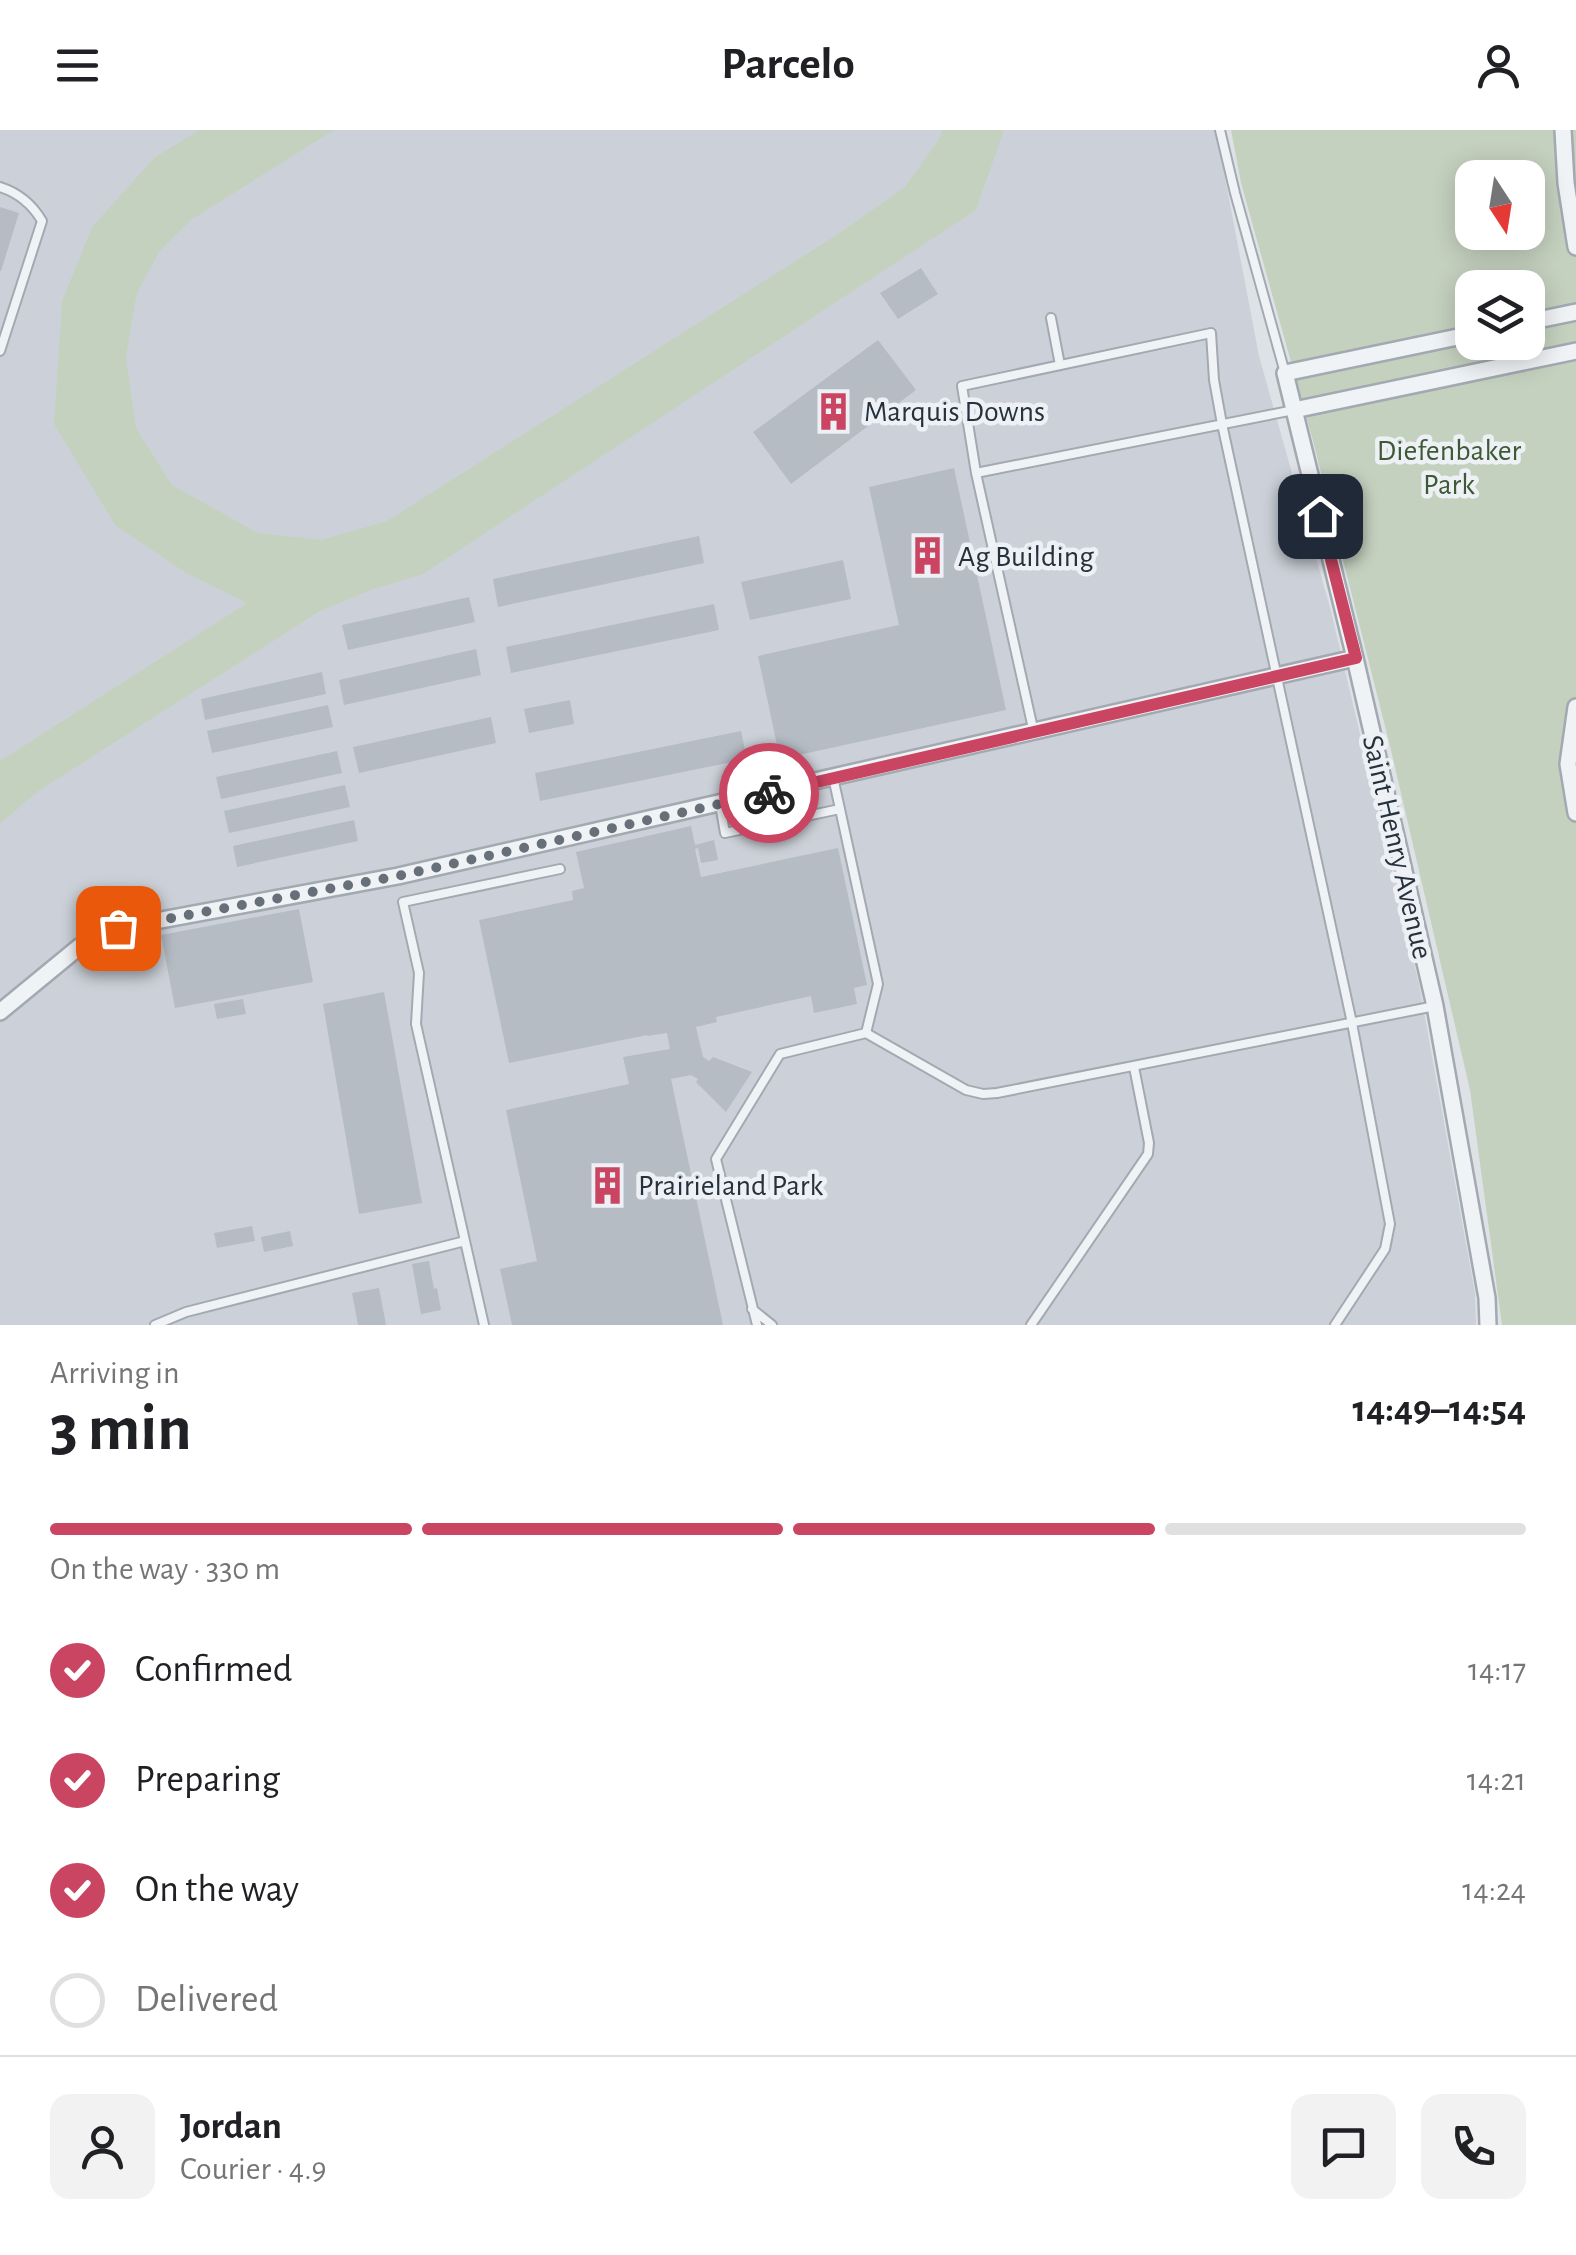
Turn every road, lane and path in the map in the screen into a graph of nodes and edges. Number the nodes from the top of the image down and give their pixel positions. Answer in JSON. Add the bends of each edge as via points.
{"nodes":[{"id":1,"x":1220,"y":130,"type":"edge"},
{"id":2,"x":1563,"y":130,"type":"edge"},
{"id":3,"x":0,"y":187,"type":"edge"},
{"id":4,"x":1576,"y":247,"type":"edge"},
{"id":5,"x":1576,"y":312,"type":"edge"},
{"id":6,"x":1051,"y":318,"type":"dead end"},
{"id":7,"x":1545,"y":318,"type":"edge"},
{"id":8,"x":1455,"y":338,"type":"edge"},
{"id":9,"x":0,"y":351,"type":"edge"},
{"id":10,"x":1576,"y":351,"type":"edge"},
{"id":11,"x":1060,"y":365,"type":"junction"},
{"id":12,"x":1285,"y":373,"type":"junction"},
{"id":13,"x":1294,"y":410,"type":"junction"},
{"id":14,"x":1222,"y":424,"type":"junction"},
{"id":15,"x":976,"y":473,"type":"junction"},
{"id":16,"x":1356,"y":658,"type":"junction"},
{"id":17,"x":1276,"y":676,"type":"junction"},
{"id":18,"x":1576,"y":706,"type":"edge"},
{"id":19,"x":1034,"y":733,"type":"junction"},
{"id":20,"x":833,"y":777,"type":"junction"},
{"id":21,"x":720,"y":804,"type":"junction"},
{"id":22,"x":840,"y":809,"type":"junction"},
{"id":23,"x":1576,"y":813,"type":"edge"},
{"id":24,"x":560,"y":869,"type":"dead end"},
{"id":25,"x":398,"y":876,"type":"junction"},
{"id":26,"x":403,"y":902,"type":"junction"},
{"id":27,"x":1434,"y":1006,"type":"junction"},
{"id":28,"x":0,"y":1012,"type":"edge"},
{"id":29,"x":1352,"y":1023,"type":"junction"},
{"id":30,"x":866,"y":1034,"type":"junction"},
{"id":31,"x":1134,"y":1067,"type":"junction"},
{"id":32,"x":465,"y":1241,"type":"junction"},
{"id":33,"x":752,"y":1309,"type":"junction"},
{"id":34,"x":155,"y":1325,"type":"edge"},
{"id":35,"x":484,"y":1325,"type":"edge"},
{"id":36,"x":757,"y":1325,"type":"edge"},
{"id":37,"x":772,"y":1325,"type":"edge"},
{"id":38,"x":1031,"y":1325,"type":"edge"},
{"id":39,"x":1335,"y":1325,"type":"edge"},
{"id":40,"x":1488,"y":1325,"type":"edge"}],
"edges":[{"from":1,"to":12,"type":"lane"},
{"from":2,"to":4,"type":"street"},
{"from":3,"to":9,"type":"lane","via":[[34,206],[42,221]]},
{"from":5,"to":7,"type":"street"},
{"from":6,"to":11,"type":"lane"},
{"from":8,"to":12,"type":"street"},
{"from":10,"to":13,"type":"street"},
{"from":11,"to":14,"type":"lane","via":[[1211,333]]},
{"from":11,"to":15,"type":"lane","via":[[962,386]]},
{"from":12,"to":13,"type":"street","name":"Saint Henry Avenue"},
{"from":13,"to":14,"type":"lane"},
{"from":13,"to":16,"type":"street","name":"Saint Henry Avenue"},
{"from":14,"to":15,"type":"lane"},
{"from":14,"to":17,"type":"lane"},
{"from":15,"to":19,"type":"lane"},
{"from":16,"to":17,"type":"street"},
{"from":16,"to":27,"type":"street","name":"Saint Henry Avenue"},
{"from":17,"to":19,"type":"street"},
{"from":17,"to":29,"type":"lane"},
{"from":18,"to":23,"type":"street","via":[[1568,764]]},
{"from":19,"to":20,"type":"street"},
{"from":20,"to":21,"type":"street"},
{"from":20,"to":22,"type":"lane"},
{"from":21,"to":22,"type":"lane","via":[[725,834]]},
{"from":21,"to":25,"type":"street"},
{"from":22,"to":30,"type":"lane","via":[[878,984]]},
{"from":24,"to":26,"type":"lane"},
{"from":25,"to":26,"type":"lane"},
{"from":25,"to":28,"type":"street","via":[[118,928],[79,947]]},
{"from":26,"to":32,"type":"lane","via":[[419,974],[416,1024]]},
{"from":27,"to":29,"type":"lane"},
{"from":27,"to":40,"type":"street","name":"Saint Henry Avenue"},
{"from":29,"to":31,"type":"lane"},
{"from":29,"to":39,"type":"lane","via":[[1390,1224],[1385,1249]]},
{"from":30,"to":31,"type":"lane","via":[[983,1094]]},
{"from":30,"to":33,"type":"lane","via":[[780,1054],[716,1158]]},
{"from":31,"to":38,"type":"lane","via":[[1148,1154]]},
{"from":32,"to":34,"type":"lane"},
{"from":32,"to":35,"type":"lane"},
{"from":33,"to":36,"type":"lane"},
{"from":33,"to":37,"type":"lane"}]}
